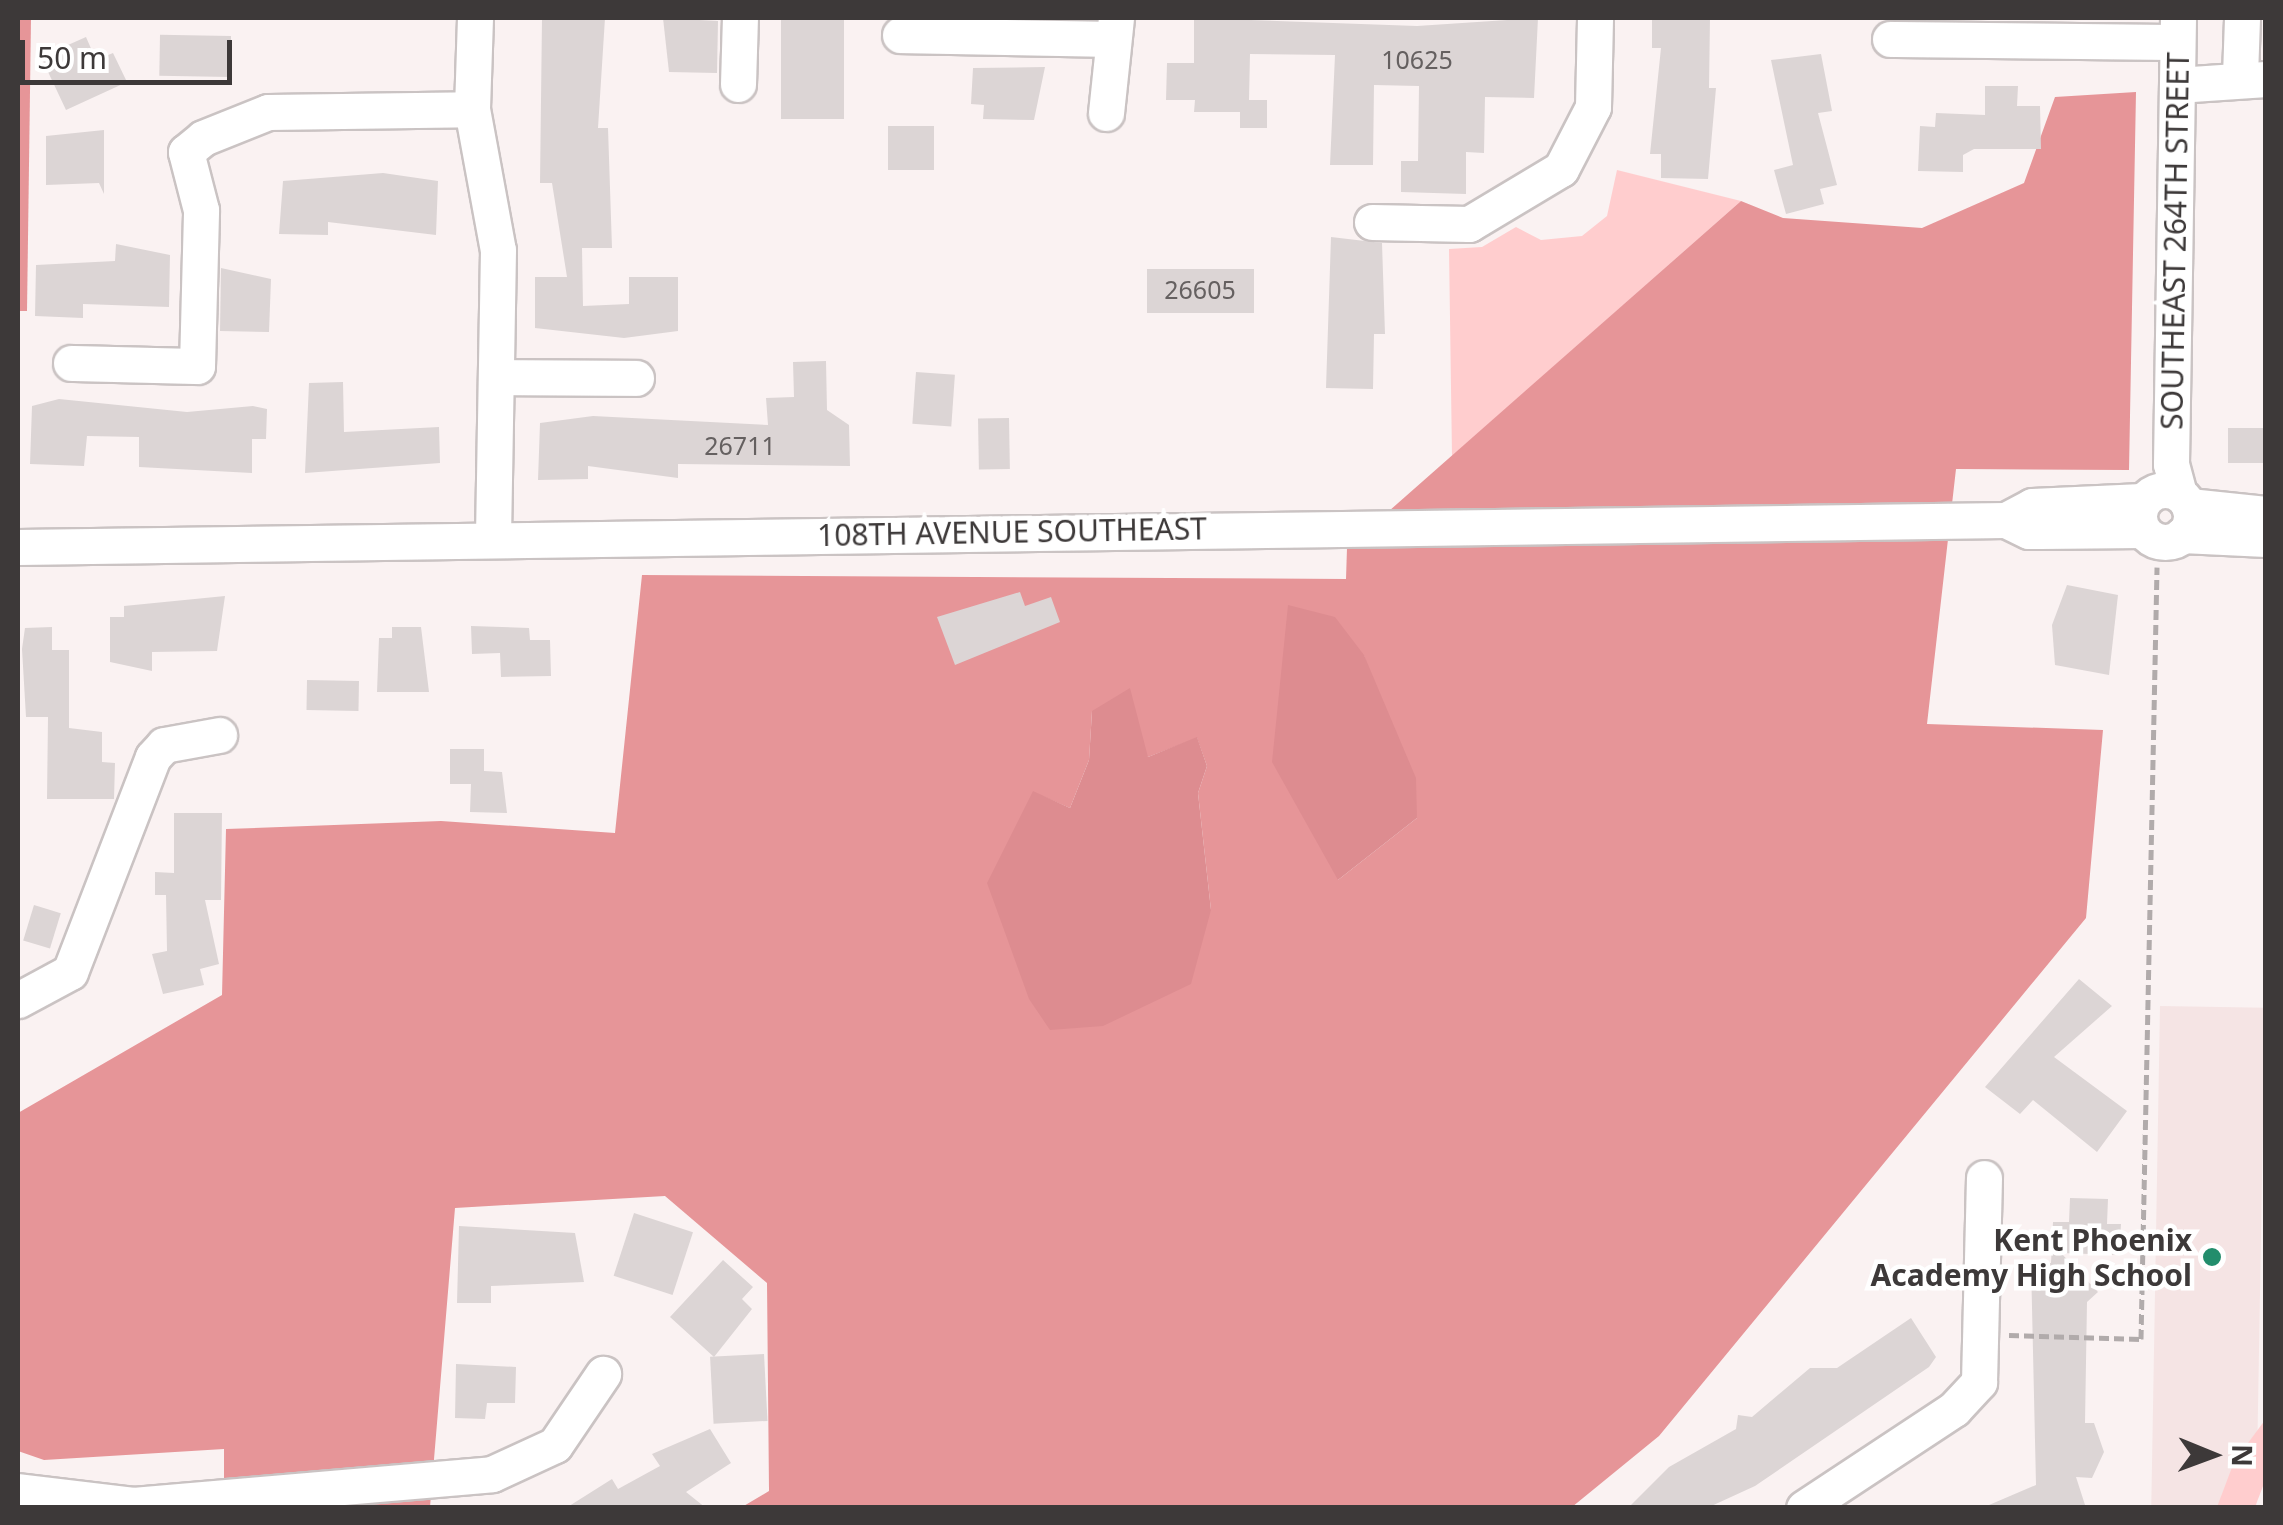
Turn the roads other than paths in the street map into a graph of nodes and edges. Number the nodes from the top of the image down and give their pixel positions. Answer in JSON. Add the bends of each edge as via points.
{"nodes":[{"id":1,"x":475,"y":18,"type":"edge"},
{"id":2,"x":740,"y":18,"type":"edge"},
{"id":3,"x":1595,"y":18,"type":"edge"},
{"id":4,"x":2242,"y":18,"type":"edge"},
{"id":5,"x":1113,"y":28,"type":"edge"},
{"id":6,"x":2178,"y":30,"type":"edge"},
{"id":7,"x":900,"y":36,"type":"dead end"},
{"id":8,"x":1890,"y":39,"type":"dead end"},
{"id":9,"x":2253,"y":77,"type":"edge"},
{"id":10,"x":738,"y":84,"type":"dead end"},
{"id":11,"x":2176,"y":85,"type":"junction"},
{"id":12,"x":472,"y":109,"type":"junction"},
{"id":13,"x":1106,"y":113,"type":"dead end"},
{"id":14,"x":1372,"y":222,"type":"dead end"},
{"id":15,"x":72,"y":363,"type":"dead end"},
{"id":16,"x":496,"y":377,"type":"junction"},
{"id":17,"x":636,"y":378,"type":"dead end"},
{"id":18,"x":2166,"y":503,"type":"junction"},
{"id":19,"x":2266,"y":514,"type":"edge"},
{"id":20,"x":493,"y":538,"type":"junction"},
{"id":21,"x":2266,"y":540,"type":"edge"},
{"id":22,"x":18,"y":547,"type":"edge"},
{"id":23,"x":219,"y":735,"type":"dead end"},
{"id":24,"x":18,"y":1000,"type":"edge"},
{"id":25,"x":1984,"y":1178,"type":"dead end"},
{"id":26,"x":602,"y":1374,"type":"dead end"},
{"id":27,"x":18,"y":1491,"type":"edge"},
{"id":28,"x":1853,"y":1492,"type":"edge"},
{"id":29,"x":1804,"y":1508,"type":"edge"}],
"edges":[{"from":1,"to":12,"type":"street"},
{"from":2,"to":10,"type":"street"},
{"from":3,"to":14,"type":"street","via":[[1592,107],[1561,169],[1470,224]]},
{"from":4,"to":9,"type":"street"},
{"from":5,"to":7,"type":"street"},
{"from":5,"to":13,"type":"street"},
{"from":6,"to":8,"type":"street"},
{"from":6,"to":11,"type":"street","name":"SOUTHEAST 264TH STREET"},
{"from":9,"to":11,"type":"street"},
{"from":11,"to":18,"type":"street","name":"SOUTHEAST 264TH STREET"},
{"from":12,"to":15,"type":"street","via":[[268,112],[186,152],[201,210],[197,366]]},
{"from":12,"to":16,"type":"street","via":[[498,250]]},
{"from":16,"to":17,"type":"street"},
{"from":16,"to":20,"type":"street"},
{"from":18,"to":19,"type":"street","name":"108TH AVENUE SOUTHEAST"},
{"from":18,"to":20,"type":"street","name":"108TH AVENUE SOUTHEAST","via":[[2032,506],[2006,520]]},
{"from":18,"to":21,"type":"street","name":"108TH AVENUE SOUTHEAST"},
{"from":20,"to":22,"type":"street","name":"108TH AVENUE SOUTHEAST"},
{"from":23,"to":24,"type":"street","via":[[164,745],[153,756],[70,972]]},
{"from":25,"to":28,"type":"street","via":[[1986,1334],[1968,1397]]},
{"from":26,"to":27,"type":"street","via":[[555,1445],[492,1474],[133,1505]]},
{"from":28,"to":29,"type":"street"}]}
